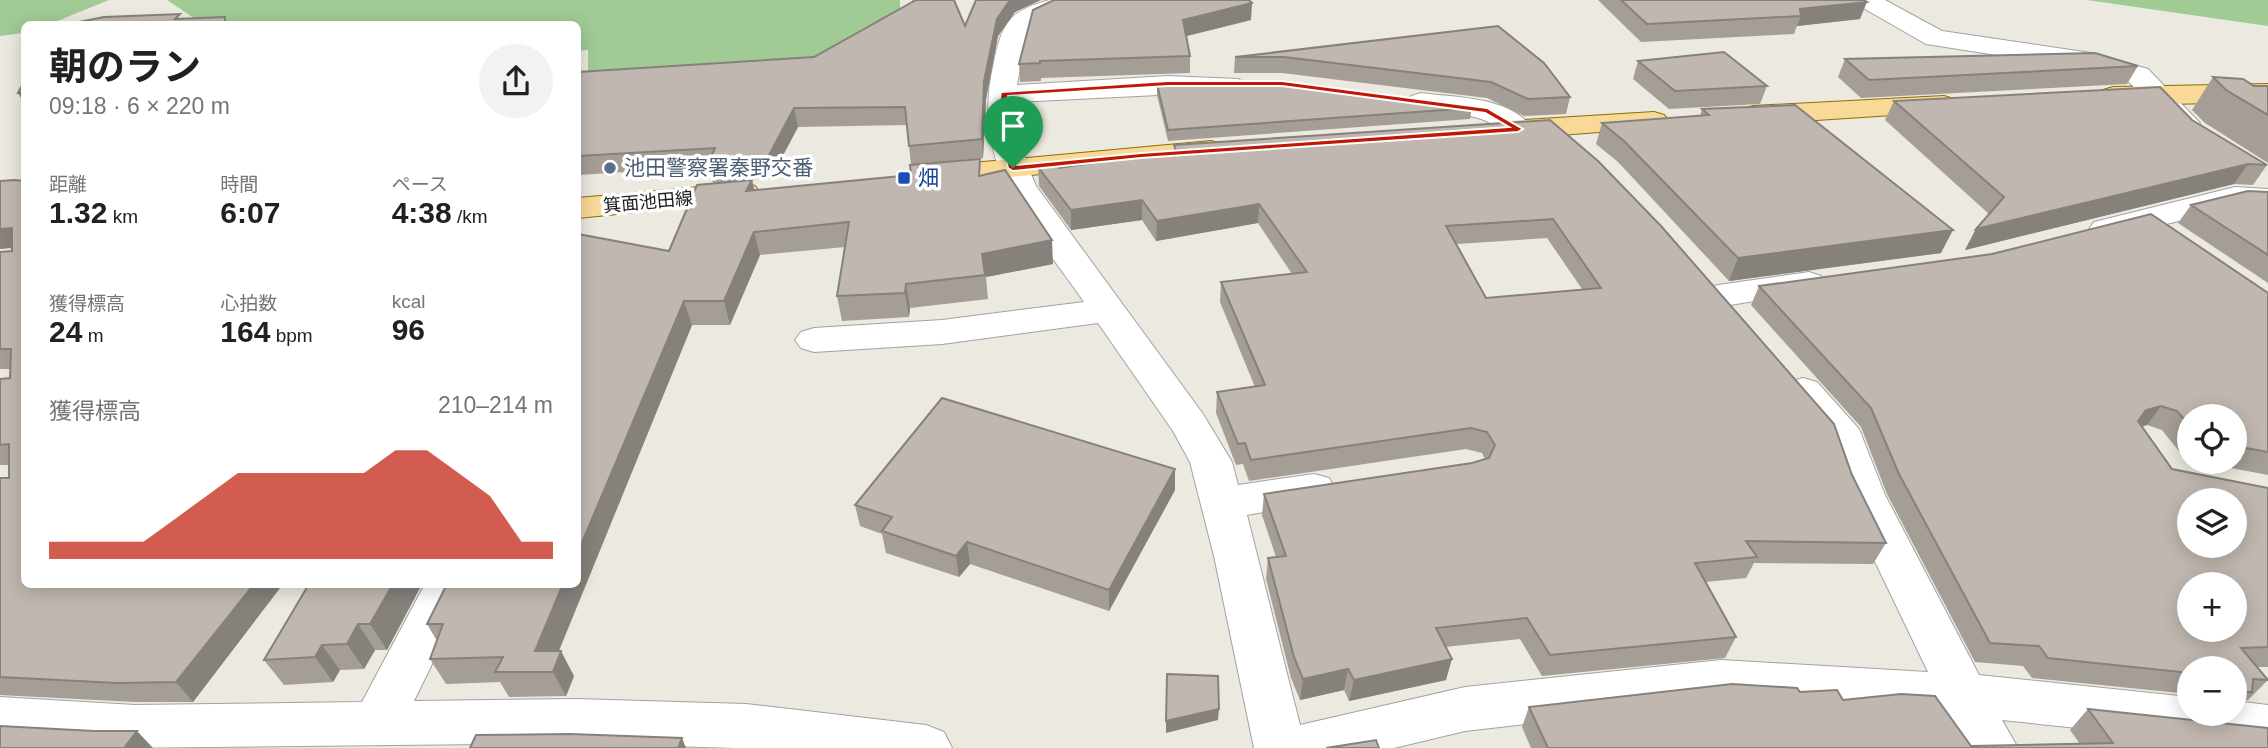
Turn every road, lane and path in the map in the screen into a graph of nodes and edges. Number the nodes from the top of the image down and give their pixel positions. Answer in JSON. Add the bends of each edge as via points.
{"nodes":[{"id":1,"x":1110,"y":0,"type":"edge"},
{"id":2,"x":1867,"y":0,"type":"edge"},
{"id":3,"x":1257,"y":84,"type":"edge"},
{"id":4,"x":2268,"y":93,"type":"edge"},
{"id":5,"x":1004,"y":94,"type":"junction"},
{"id":6,"x":2158,"y":94,"type":"junction"},
{"id":7,"x":2090,"y":97,"type":"edge"},
{"id":8,"x":1391,"y":98,"type":"edge"},
{"id":9,"x":1966,"y":104,"type":"edge"},
{"id":10,"x":1732,"y":117,"type":"edge"},
{"id":11,"x":1677,"y":120,"type":"edge"},
{"id":12,"x":1536,"y":128,"type":"junction"},
{"id":13,"x":1445,"y":133,"type":"edge"},
{"id":14,"x":2203,"y":138,"type":"edge"},
{"id":15,"x":1238,"y":148,"type":"edge"},
{"id":16,"x":1595,"y":163,"type":"edge"},
{"id":17,"x":1013,"y":168,"type":"junction"},
{"id":18,"x":904,"y":178,"type":"edge"},
{"id":19,"x":2265,"y":183,"type":"edge"},
{"id":20,"x":768,"y":191,"type":"edge"},
{"id":21,"x":581,"y":208,"type":"edge"},
{"id":22,"x":2145,"y":219,"type":"junction"},
{"id":23,"x":2082,"y":235,"type":"edge"},
{"id":24,"x":2178,"y":242,"type":"edge"},
{"id":25,"x":1692,"y":265,"type":"edge"},
{"id":26,"x":1843,"y":279,"type":"edge"},
{"id":27,"x":1109,"y":310,"type":"junction"},
{"id":28,"x":814,"y":340,"type":"dead end"},
{"id":29,"x":1779,"y":363,"type":"edge"},
{"id":30,"x":1358,"y":483,"type":"edge"},
{"id":31,"x":1222,"y":503,"type":"junction"},
{"id":32,"x":446,"y":588,"type":"edge"},
{"id":33,"x":1964,"y":695,"type":"junction"},
{"id":34,"x":0,"y":719,"type":"edge"},
{"id":35,"x":377,"y":724,"type":"junction"},
{"id":36,"x":2268,"y":727,"type":"edge"},
{"id":37,"x":926,"y":748,"type":"edge"},
{"id":38,"x":1280,"y":748,"type":"edge"},
{"id":39,"x":1299,"y":748,"type":"edge"},
{"id":40,"x":1992,"y":748,"type":"edge"}],
"edges":[{"from":1,"to":5,"type":"street","via":[[1050,8],[1022,20],[1012,36]]},
{"from":2,"to":6,"type":"street","via":[[1935,38],[2091,61],[2138,75]]},
{"from":3,"to":5,"type":"street","via":[[1168,83]]},
{"from":4,"to":6,"type":"main road"},
{"from":5,"to":17,"type":"street","via":[[1001,118]]},
{"from":6,"to":7,"type":"main road"},
{"from":6,"to":14,"type":"street"},
{"from":8,"to":12,"type":"street","via":[[1487,110]]},
{"from":9,"to":10,"type":"main road"},
{"from":11,"to":12,"type":"main road"},
{"from":12,"to":13,"type":"main road"},
{"from":12,"to":16,"type":"street"},
{"from":15,"to":17,"type":"main road"},
{"from":17,"to":18,"type":"main road"},
{"from":17,"to":27,"type":"street","via":[[1021,187]]},
{"from":19,"to":22,"type":"street","via":[[2235,197]]},
{"from":20,"to":21,"type":"main road","name":"箕面池田線"},
{"from":22,"to":23,"type":"street"},
{"from":22,"to":24,"type":"street"},
{"from":25,"to":26,"type":"street","via":[[1731,310]]},
{"from":27,"to":28,"type":"street","via":[[942,332]]},
{"from":27,"to":31,"type":"street","via":[[1189,424],[1211,462]]},
{"from":29,"to":33,"type":"street","via":[[1845,439],[1864,495]]},
{"from":30,"to":31,"type":"street"},
{"from":31,"to":38,"type":"street"},
{"from":32,"to":35,"type":"street"},
{"from":33,"to":36,"type":"street"},
{"from":33,"to":39,"type":"street","via":[[1721,681],[1465,709]]},
{"from":33,"to":40,"type":"street","via":[[1969,716]]},
{"from":34,"to":35,"type":"street","via":[[135,727]]},
{"from":35,"to":37,"type":"street","via":[[576,721],[746,726]]}]}
